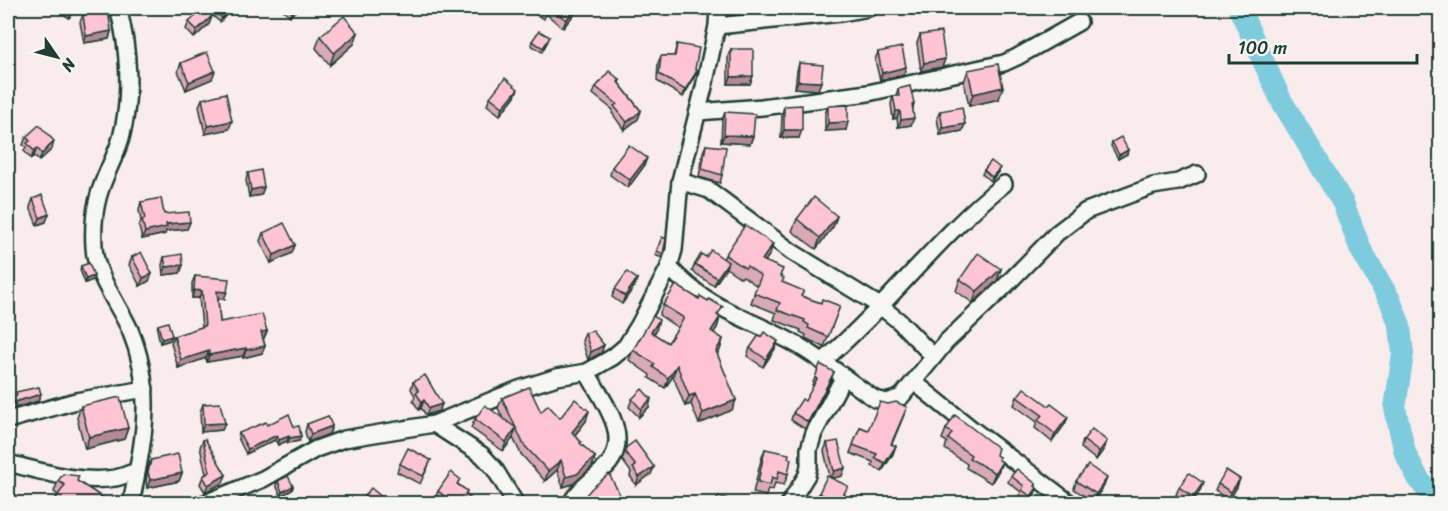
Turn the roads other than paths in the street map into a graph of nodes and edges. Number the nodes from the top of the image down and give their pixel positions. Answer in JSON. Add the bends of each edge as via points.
{"nodes":[{"id":1,"x":118,"y":8,"type":"edge"},
{"id":2,"x":718,"y":8,"type":"edge"},
{"id":3,"x":869,"y":8,"type":"edge"},
{"id":4,"x":1079,"y":22,"type":"dead end"},
{"id":5,"x":717,"y":26,"type":"junction"},
{"id":6,"x":698,"y":112,"type":"junction"},
{"id":7,"x":1197,"y":174,"type":"dead end"},
{"id":8,"x":680,"y":181,"type":"junction"},
{"id":9,"x":1004,"y":183,"type":"dead end"},
{"id":10,"x":669,"y":267,"type":"junction"},
{"id":11,"x":880,"y":306,"type":"junction"},
{"id":12,"x":933,"y":356,"type":"junction"},
{"id":13,"x":822,"y":362,"type":"junction"},
{"id":14,"x":587,"y":372,"type":"junction"},
{"id":15,"x":843,"y":378,"type":"junction"},
{"id":16,"x":914,"y":382,"type":"junction"},
{"id":17,"x":145,"y":389,"type":"junction"},
{"id":18,"x":8,"y":420,"type":"edge"},
{"id":19,"x":434,"y":424,"type":"junction"},
{"id":20,"x":8,"y":463,"type":"edge"},
{"id":21,"x":137,"y":471,"type":"junction"},
{"id":22,"x":131,"y":504,"type":"edge"},
{"id":23,"x":203,"y":504,"type":"edge"},
{"id":24,"x":516,"y":504,"type":"edge"},
{"id":25,"x":570,"y":504,"type":"edge"},
{"id":26,"x":789,"y":504,"type":"edge"},
{"id":27,"x":1071,"y":504,"type":"edge"}],
"edges":[{"from":1,"to":17,"type":"street","via":[[125,52],[125,114],[114,161],[99,196],[94,249],[98,267],[140,357]]},
{"from":2,"to":5,"type":"street"},
{"from":3,"to":5,"type":"street"},
{"from":4,"to":6,"type":"street","via":[[1004,63],[868,93]]},
{"from":5,"to":6,"type":"street"},
{"from":6,"to":8,"type":"street"},
{"from":7,"to":12,"type":"street","via":[[1086,211],[1040,249]]},
{"from":8,"to":10,"type":"street"},
{"from":8,"to":11,"type":"street","via":[[709,190],[792,252]]},
{"from":9,"to":11,"type":"street","via":[[960,222]]},
{"from":10,"to":13,"type":"street","via":[[685,284],[722,309]]},
{"from":10,"to":14,"type":"street","via":[[626,346]]},
{"from":11,"to":12,"type":"street"},
{"from":11,"to":13,"type":"street"},
{"from":12,"to":16,"type":"street"},
{"from":13,"to":15,"type":"street"},
{"from":14,"to":19,"type":"street","via":[[519,389]]},
{"from":14,"to":25,"type":"street","via":[[612,419],[618,450]]},
{"from":15,"to":16,"type":"street","via":[[875,399],[887,402],[901,397]]},
{"from":15,"to":26,"type":"street","via":[[814,433],[807,475]]},
{"from":16,"to":27,"type":"street"},
{"from":17,"to":18,"type":"street","via":[[76,401]]},
{"from":17,"to":21,"type":"street","via":[[145,430]]},
{"from":19,"to":23,"type":"street","via":[[344,439]]},
{"from":19,"to":24,"type":"street","via":[[482,455]]},
{"from":20,"to":21,"type":"street","via":[[99,479]]},
{"from":21,"to":22,"type":"street"}]}
